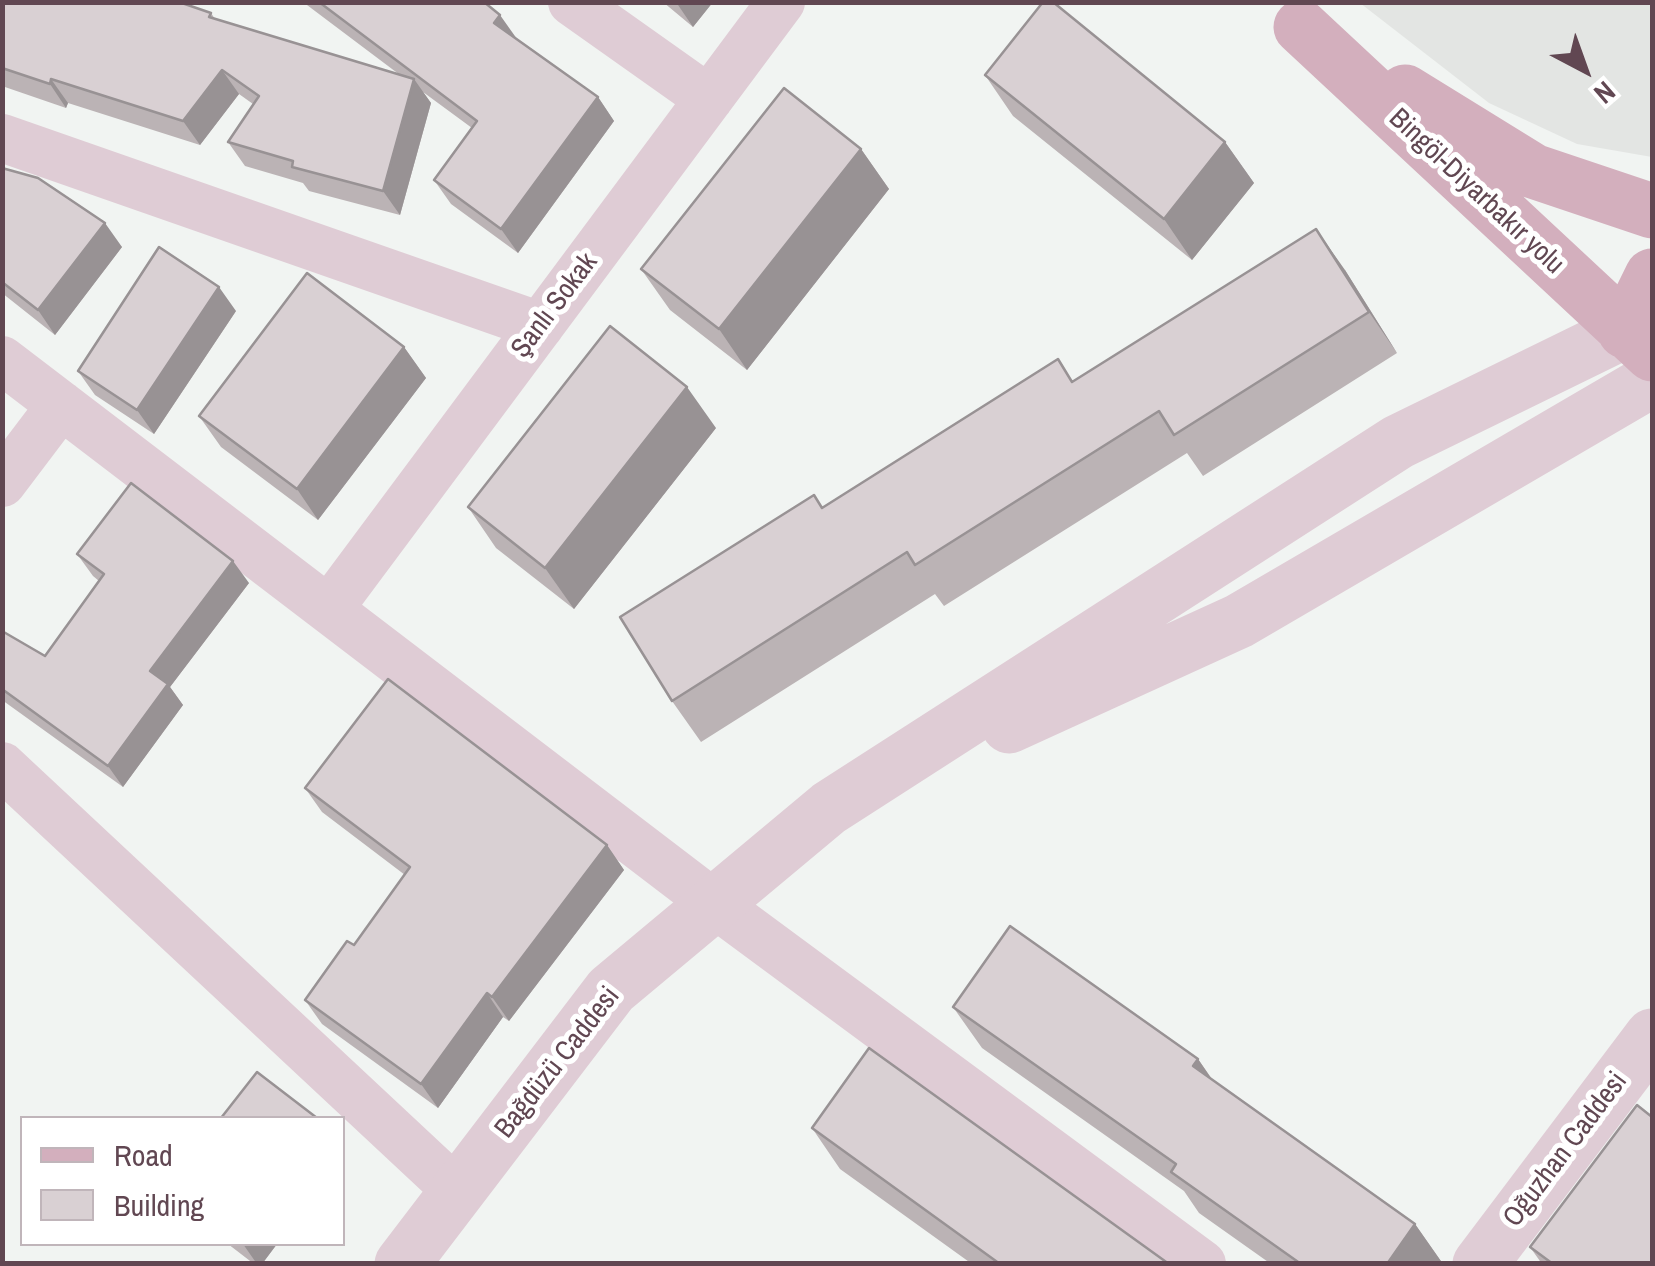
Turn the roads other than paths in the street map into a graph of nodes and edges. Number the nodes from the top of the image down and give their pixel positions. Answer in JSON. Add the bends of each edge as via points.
{"nodes":[{"id":1,"x":572,"y":2,"type":"edge"},
{"id":2,"x":782,"y":2,"type":"edge"},
{"id":3,"x":1285,"y":15,"type":"edge"},
{"id":4,"x":709,"y":99,"type":"junction"},
{"id":5,"x":2,"y":138,"type":"edge"},
{"id":6,"x":1652,"y":211,"type":"edge"},
{"id":7,"x":1652,"y":276,"type":"edge"},
{"id":8,"x":540,"y":326,"type":"junction"},
{"id":9,"x":1639,"y":343,"type":"edge"},
{"id":10,"x":2,"y":360,"type":"edge"},
{"id":11,"x":1652,"y":380,"type":"edge"},
{"id":12,"x":61,"y":405,"type":"junction"},
{"id":13,"x":2,"y":482,"type":"edge"},
{"id":14,"x":329,"y":609,"type":"junction"},
{"id":15,"x":2,"y":766,"type":"edge"},
{"id":16,"x":829,"y":808,"type":"junction"},
{"id":17,"x":716,"y":904,"type":"junction"},
{"id":18,"x":1647,"y":1054,"type":"edge"},
{"id":19,"x":457,"y":1191,"type":"junction"},
{"id":20,"x":402,"y":1264,"type":"edge"},
{"id":21,"x":1202,"y":1264,"type":"edge"},
{"id":22,"x":1480,"y":1264,"type":"edge"}],
"edges":[{"from":1,"to":4,"type":"street"},
{"from":2,"to":4,"type":"street","name":"Şanlı Sokak"},
{"from":3,"to":6,"type":"main road","name":"Bingöl-Diyarbakır yolu","via":[[1533,171]]},
{"from":3,"to":9,"type":"main road","name":"Bingöl-Diyarbakır yolu"},
{"from":4,"to":8,"type":"street","name":"Şanlı Sokak"},
{"from":5,"to":8,"type":"street"},
{"from":7,"to":9,"type":"main road"},
{"from":8,"to":14,"type":"street","name":"Şanlı Sokak"},
{"from":9,"to":16,"type":"street","via":[[1398,442]]},
{"from":10,"to":12,"type":"street"},
{"from":11,"to":16,"type":"street","via":[[1239,621]]},
{"from":12,"to":13,"type":"street"},
{"from":12,"to":14,"type":"street"},
{"from":14,"to":17,"type":"street"},
{"from":15,"to":19,"type":"street"},
{"from":16,"to":17,"type":"street","name":"Bağdüzü Caddesi"},
{"from":17,"to":19,"type":"street","name":"Bağdüzü Caddesi","via":[[611,990]]},
{"from":17,"to":21,"type":"street"},
{"from":18,"to":22,"type":"street","name":"Oğuzhan Caddesi"},
{"from":19,"to":20,"type":"street","name":"Bağdüzü Caddesi"}]}
